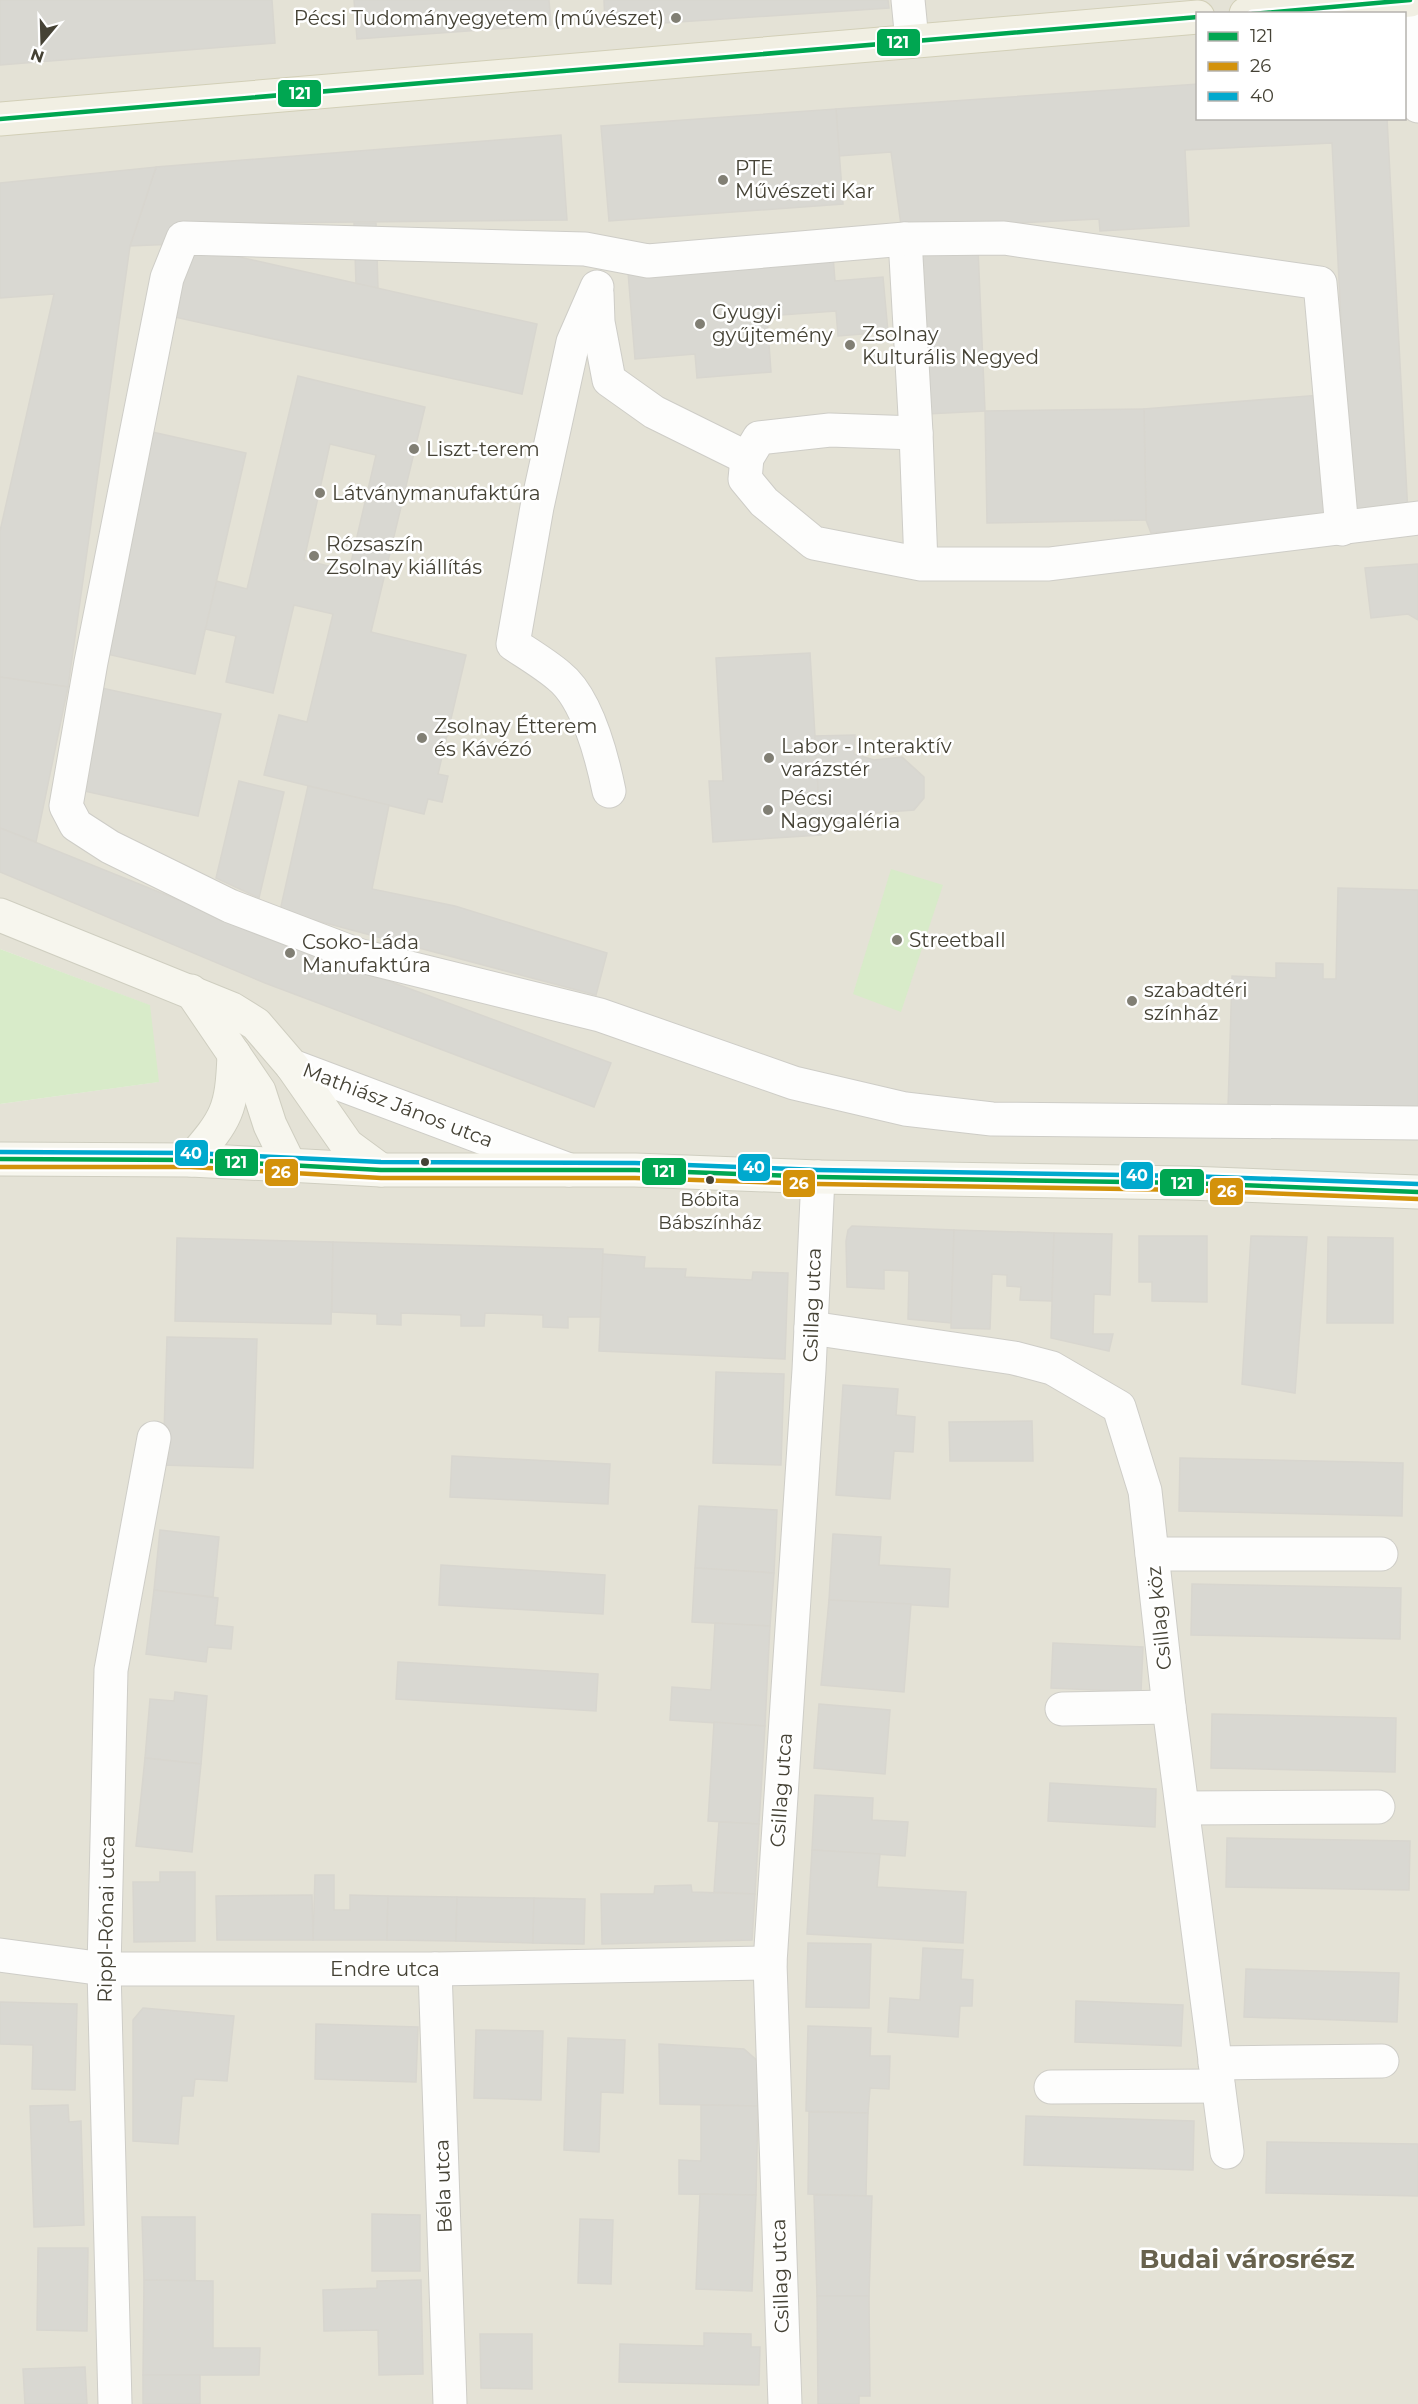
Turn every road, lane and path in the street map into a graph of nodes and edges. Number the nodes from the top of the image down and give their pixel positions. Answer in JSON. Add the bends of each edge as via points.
{"nodes":[{"id":1,"x":908,"y":0,"type":"edge"},
{"id":2,"x":1411,"y":0,"type":"edge"},
{"id":3,"x":1270,"y":12,"type":"edge"},
{"id":4,"x":1196,"y":17,"type":"edge"},
{"id":5,"x":912,"y":41,"type":"junction"},
{"id":6,"x":1418,"y":106,"type":"edge"},
{"id":7,"x":0,"y":119,"type":"edge"},
{"id":8,"x":906,"y":239,"type":"junction"},
{"id":9,"x":596,"y":252,"type":"junction"},
{"id":10,"x":597,"y":287,"type":"junction"},
{"id":11,"x":916,"y":433,"type":"junction"},
{"id":12,"x":747,"y":459,"type":"junction"},
{"id":13,"x":1418,"y":518,"type":"edge"},
{"id":14,"x":1342,"y":529,"type":"junction"},
{"id":15,"x":921,"y":564,"type":"junction"},
{"id":16,"x":609,"y":791,"type":"dead end"},
{"id":17,"x":0,"y":915,"type":"edge"},
{"id":18,"x":190,"y":990,"type":"junction"},
{"id":19,"x":234,"y":1054,"type":"junction"},
{"id":20,"x":292,"y":1066,"type":"junction"},
{"id":21,"x":1418,"y":1123,"type":"edge"},
{"id":22,"x":0,"y":1159,"type":"edge"},
{"id":23,"x":191,"y":1160,"type":"junction"},
{"id":24,"x":290,"y":1166,"type":"junction"},
{"id":25,"x":381,"y":1170,"type":"junction"},
{"id":26,"x":570,"y":1170,"type":"junction"},
{"id":27,"x":818,"y":1178,"type":"junction"},
{"id":28,"x":1418,"y":1192,"type":"edge"},
{"id":29,"x":811,"y":1328,"type":"junction"},
{"id":30,"x":154,"y":1438,"type":"dead end"},
{"id":31,"x":1152,"y":1554,"type":"junction"},
{"id":32,"x":1381,"y":1554,"type":"dead end"},
{"id":33,"x":1169,"y":1707,"type":"junction"},
{"id":34,"x":1062,"y":1709,"type":"dead end"},
{"id":35,"x":1378,"y":1807,"type":"dead end"},
{"id":36,"x":1183,"y":1808,"type":"junction"},
{"id":37,"x":0,"y":1955,"type":"edge"},
{"id":38,"x":770,"y":1963,"type":"junction"},
{"id":39,"x":104,"y":1969,"type":"junction"},
{"id":40,"x":435,"y":1969,"type":"junction"},
{"id":41,"x":1382,"y":2061,"type":"dead end"},
{"id":42,"x":1217,"y":2074,"type":"junction"},
{"id":43,"x":1051,"y":2087,"type":"dead end"},
{"id":44,"x":1227,"y":2152,"type":"dead end"},
{"id":45,"x":115,"y":2404,"type":"edge"},
{"id":46,"x":450,"y":2404,"type":"edge"},
{"id":47,"x":784,"y":2404,"type":"edge"}],
"edges":[{"from":1,"to":5,"type":"street"},
{"from":2,"to":3,"type":"main road"},
{"from":2,"to":6,"type":"street"},
{"from":4,"to":5,"type":"main road"},
{"from":5,"to":7,"type":"main road"},
{"from":8,"to":9,"type":"street","via":[[648,261]]},
{"from":8,"to":11,"type":"street"},
{"from":8,"to":14,"type":"street","via":[[1004,238],[1320,283]]},
{"from":9,"to":10,"type":"street"},
{"from":9,"to":21,"type":"street","via":[[183,238],[167,278],[91,662],[66,806],[76,825],[110,847],[230,906],[361,956],[600,1015],[794,1083],[905,1109],[992,1119]]},
{"from":10,"to":12,"type":"street","via":[[598,322],[609,380],[654,412]]},
{"from":10,"to":16,"type":"street","via":[[573,342],[537,507],[513,644],[561,677],[582,707]]},
{"from":11,"to":12,"type":"street","via":[[830,430],[759,438]]},
{"from":11,"to":15,"type":"street"},
{"from":12,"to":15,"type":"street","via":[[745,479],[764,502],[814,543]]},
{"from":13,"to":14,"type":"street"},
{"from":14,"to":15,"type":"street","via":[[1049,564]]},
{"from":17,"to":18,"type":"street","name":"Mathiász János utca"},
{"from":18,"to":19,"type":"street"},
{"from":18,"to":20,"type":"street","name":"Mathiász János utca","via":[[232,1008],[256,1024]]},
{"from":19,"to":23,"type":"street","via":[[233,1091],[221,1126]]},
{"from":19,"to":24,"type":"street","via":[[260,1091],[270,1125]]},
{"from":20,"to":25,"type":"street","name":"Mathiász János utca","via":[[347,1145]]},
{"from":20,"to":26,"type":"street","name":"Mathiász János utca"},
{"from":22,"to":23,"type":"street"},
{"from":23,"to":24,"type":"street"},
{"from":24,"to":25,"type":"street"},
{"from":25,"to":26,"type":"street"},
{"from":26,"to":27,"type":"street"},
{"from":27,"to":28,"type":"street","via":[[1188,1183]]},
{"from":27,"to":29,"type":"street","name":"Csillag utca"},
{"from":29,"to":31,"type":"street","name":"Csillag köz","via":[[1014,1358],[1052,1368],[1119,1407],[1145,1491]]},
{"from":29,"to":38,"type":"street","name":"Csillag utca"},
{"from":30,"to":39,"type":"street","name":"Rippl-Rónai utca","via":[[111,1670]]},
{"from":31,"to":32,"type":"street"},
{"from":31,"to":33,"type":"street","name":"Csillag köz"},
{"from":33,"to":34,"type":"street"},
{"from":33,"to":36,"type":"street","name":"Csillag köz"},
{"from":35,"to":36,"type":"street"},
{"from":36,"to":42,"type":"street","name":"Csillag köz"},
{"from":37,"to":39,"type":"street","name":"Endre utca"},
{"from":38,"to":40,"type":"street","name":"Endre utca"},
{"from":38,"to":47,"type":"street","name":"Csillag utca"},
{"from":39,"to":40,"type":"street","name":"Endre utca"},
{"from":39,"to":45,"type":"street","name":"Rippl-Rónai utca"},
{"from":40,"to":46,"type":"street","name":"Béla utca"},
{"from":41,"to":42,"type":"street"},
{"from":42,"to":43,"type":"street"},
{"from":42,"to":44,"type":"street","name":"Csillag köz"}]}
